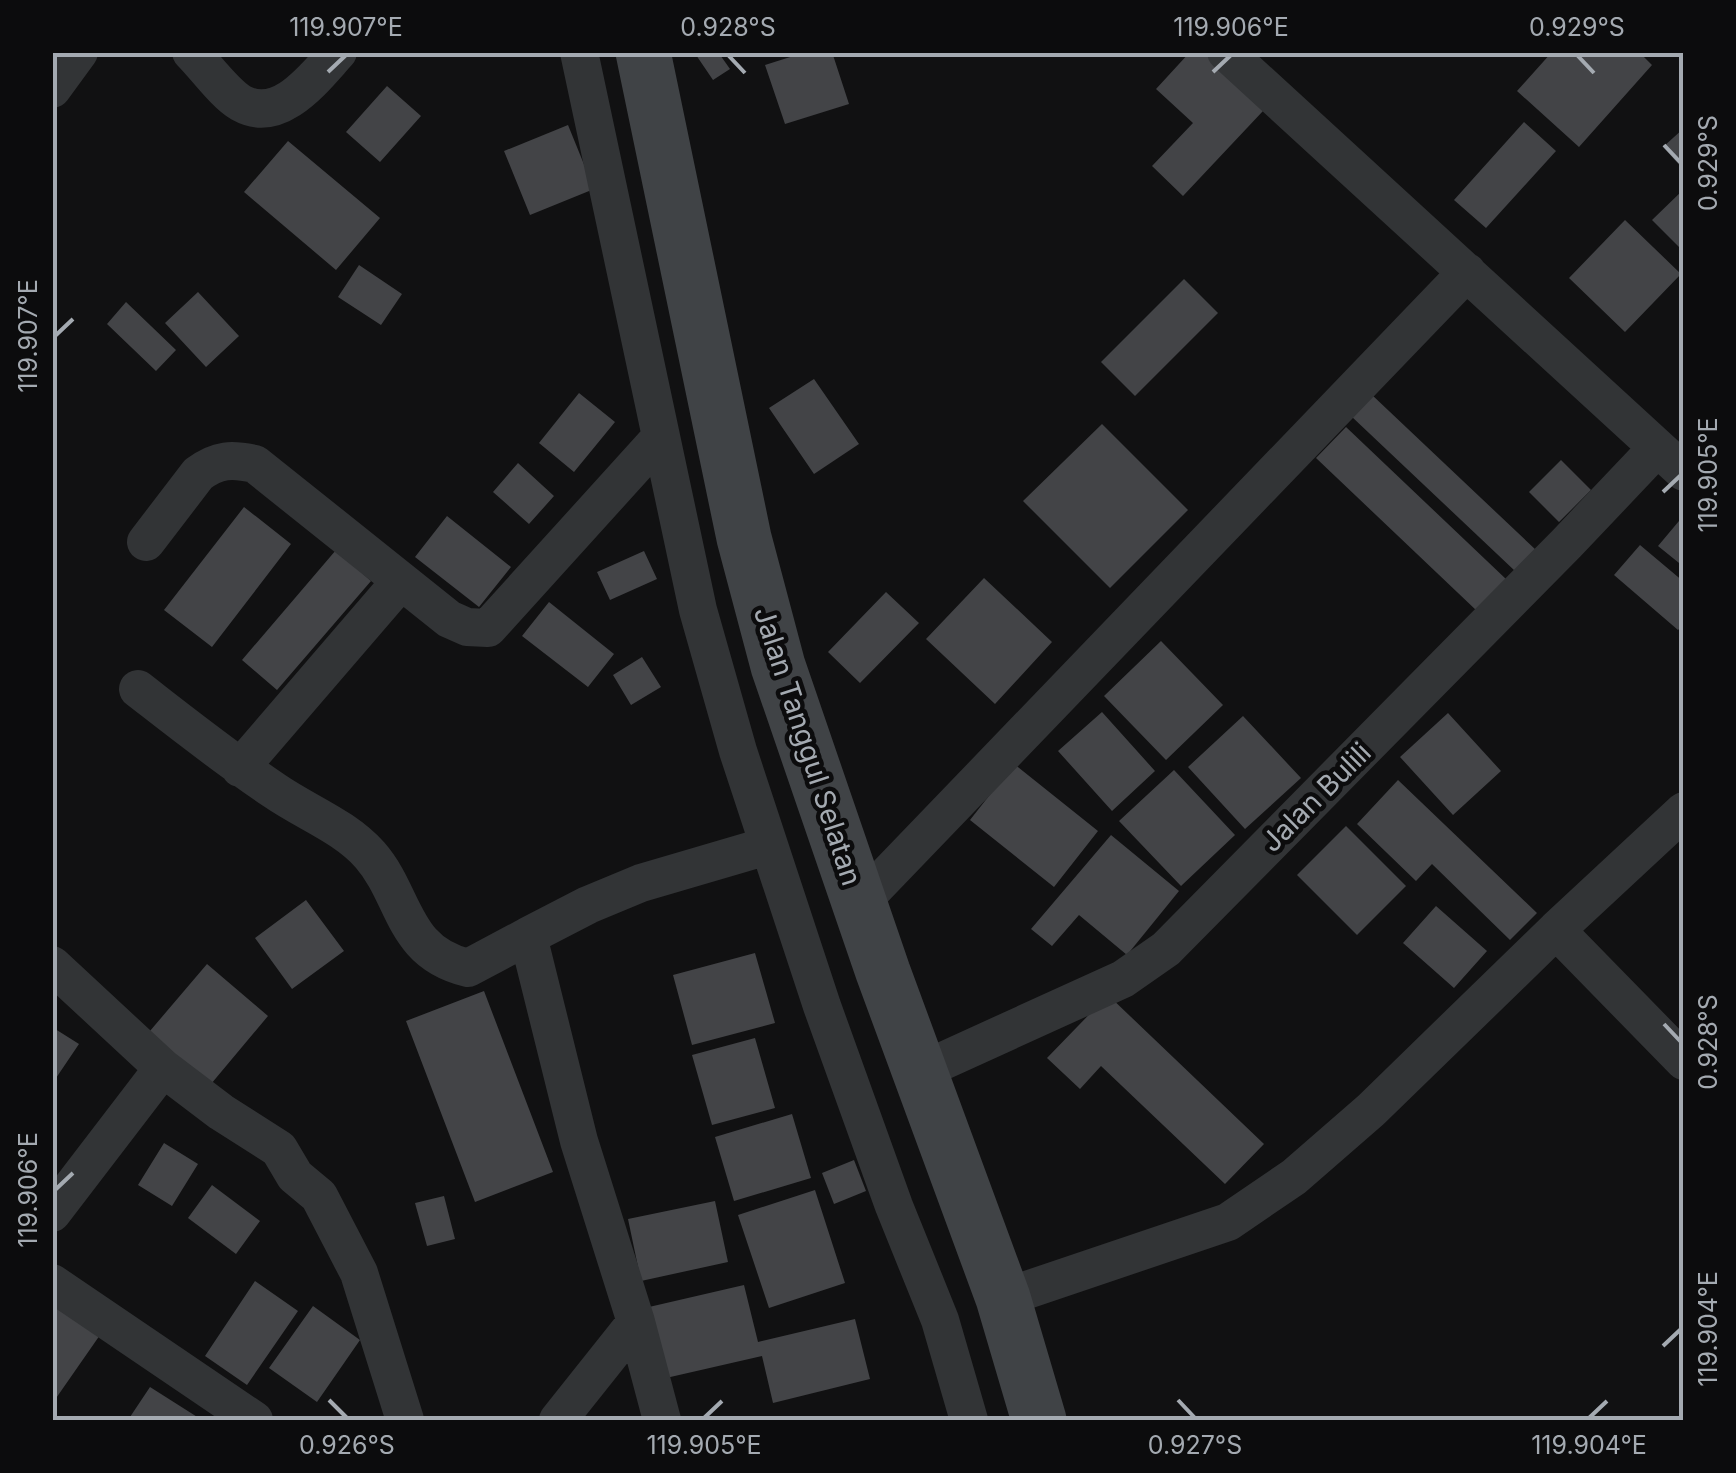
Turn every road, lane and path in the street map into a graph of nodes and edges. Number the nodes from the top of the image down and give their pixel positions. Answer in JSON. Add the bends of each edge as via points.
{"nodes":[{"id":1,"x":79,"y":52,"type":"edge"},
{"id":2,"x":191,"y":52,"type":"edge"},
{"id":3,"x":338,"y":52,"type":"edge"},
{"id":4,"x":579,"y":52,"type":"edge"},
{"id":5,"x":643,"y":52,"type":"edge"},
{"id":6,"x":1226,"y":52,"type":"edge"},
{"id":7,"x":52,"y":89,"type":"edge"},
{"id":8,"x":1467,"y":272,"type":"junction"},
{"id":9,"x":661,"y":437,"type":"junction"},
{"id":10,"x":1670,"y":460,"type":"edge"},
{"id":11,"x":146,"y":542,"type":"dead end"},
{"id":12,"x":400,"y":582,"type":"junction"},
{"id":13,"x":138,"y":689,"type":"dead end"},
{"id":14,"x":240,"y":768,"type":"junction"},
{"id":15,"x":1684,"y":811,"type":"edge"},
{"id":16,"x":767,"y":846,"type":"junction"},
{"id":17,"x":860,"y":904,"type":"junction"},
{"id":18,"x":1556,"y":930,"type":"junction"},
{"id":19,"x":528,"y":936,"type":"junction"},
{"id":20,"x":52,"y":966,"type":"edge"},
{"id":21,"x":1684,"y":1061,"type":"edge"},
{"id":22,"x":163,"y":1068,"type":"junction"},
{"id":23,"x":921,"y":1071,"type":"junction"},
{"id":24,"x":52,"y":1212,"type":"edge"},
{"id":25,"x":52,"y":1282,"type":"edge"},
{"id":26,"x":1003,"y":1298,"type":"junction"},
{"id":27,"x":636,"y":1322,"type":"junction"},
{"id":28,"x":254,"y":1420,"type":"edge"},
{"id":29,"x":405,"y":1420,"type":"edge"},
{"id":30,"x":558,"y":1420,"type":"edge"},
{"id":31,"x":662,"y":1420,"type":"edge"},
{"id":32,"x":969,"y":1420,"type":"edge"},
{"id":33,"x":1039,"y":1420,"type":"edge"}],
"edges":[{"from":1,"to":7,"type":"street"},
{"from":2,"to":3,"type":"street","via":[[242,104],[270,108],[297,96]]},
{"from":4,"to":9,"type":"street"},
{"from":5,"to":17,"type":"street","name":"Jalan Tanggul Selatan","via":[[744,538],[778,666]]},
{"from":6,"to":8,"type":"street","name":"Jalan Bulili"},
{"from":8,"to":10,"type":"street","name":"Jalan Bulili"},
{"from":8,"to":17,"type":"street"},
{"from":9,"to":12,"type":"street","via":[[488,628],[449,620]]},
{"from":9,"to":16,"type":"street","via":[[698,610]]},
{"from":10,"to":23,"type":"street","name":"Jalan Bulili","via":[[1567,544],[1166,949],[1123,979]]},
{"from":11,"to":12,"type":"street","via":[[198,474],[220,461],[243,461],[270,473]]},
{"from":12,"to":14,"type":"street"},
{"from":13,"to":14,"type":"street"},
{"from":14,"to":19,"type":"street","via":[[355,840],[374,860],[405,920],[450,964],[468,968]]},
{"from":15,"to":18,"type":"street"},
{"from":16,"to":19,"type":"street","via":[[641,883]]},
{"from":16,"to":32,"type":"street","via":[[940,1320]]},
{"from":17,"to":23,"type":"street","name":"Jalan Tanggul Selatan"},
{"from":18,"to":21,"type":"street"},
{"from":18,"to":26,"type":"street","via":[[1371,1110],[1294,1177],[1228,1222]]},
{"from":19,"to":27,"type":"street","via":[[579,1141]]},
{"from":20,"to":22,"type":"street"},
{"from":22,"to":24,"type":"street"},
{"from":22,"to":29,"type":"street","via":[[280,1149],[295,1176],[319,1196],[360,1273]]},
{"from":23,"to":26,"type":"street","name":"Jalan Tanggul Selatan"},
{"from":25,"to":28,"type":"street"},
{"from":26,"to":33,"type":"street","name":"Jalan Tanggul Selatan"},
{"from":27,"to":30,"type":"street"},
{"from":27,"to":31,"type":"street"}]}
